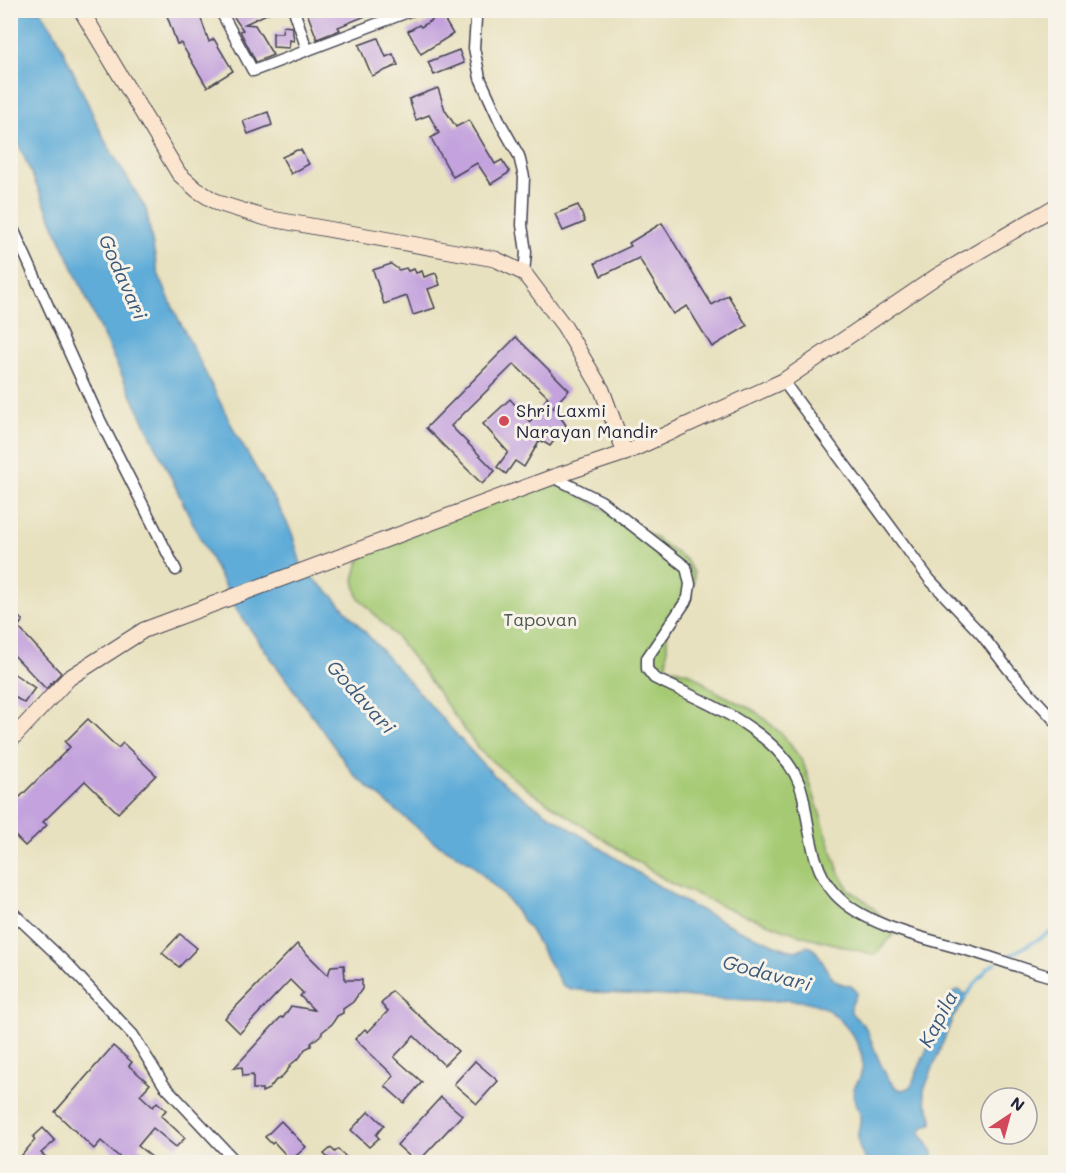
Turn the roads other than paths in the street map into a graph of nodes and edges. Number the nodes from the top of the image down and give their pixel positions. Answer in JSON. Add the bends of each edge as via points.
{"nodes":[{"id":1,"x":81,"y":10,"type":"edge"},
{"id":2,"x":220,"y":10,"type":"edge"},
{"id":3,"x":294,"y":10,"type":"edge"},
{"id":4,"x":412,"y":10,"type":"edge"},
{"id":5,"x":474,"y":10,"type":"edge"},
{"id":6,"x":382,"y":16,"type":"edge"},
{"id":7,"x":308,"y":50,"type":"junction"},
{"id":8,"x":1056,"y":206,"type":"edge"},
{"id":9,"x":10,"y":222,"type":"edge"},
{"id":10,"x":524,"y":273,"type":"junction"},
{"id":11,"x":783,"y":381,"type":"junction"},
{"id":12,"x":625,"y":453,"type":"junction"},
{"id":13,"x":553,"y":477,"type":"junction"},
{"id":14,"x":176,"y":570,"type":"dead end"},
{"id":15,"x":1056,"y":722,"type":"edge"},
{"id":16,"x":10,"y":741,"type":"edge"},
{"id":17,"x":10,"y":910,"type":"edge"},
{"id":18,"x":1056,"y":978,"type":"edge"},
{"id":19,"x":236,"y":1162,"type":"edge"}],
"edges":[{"from":1,"to":10,"type":"main road","via":[[179,174],[218,203],[266,218],[495,259]]},
{"from":2,"to":7,"type":"street","via":[[253,71]]},
{"from":3,"to":7,"type":"street"},
{"from":4,"to":6,"type":"street"},
{"from":5,"to":10,"type":"street","via":[[474,48],[480,78],[519,156],[524,177]]},
{"from":6,"to":7,"type":"street"},
{"from":8,"to":11,"type":"main road","via":[[937,276]]},
{"from":9,"to":14,"type":"street","via":[[99,418]]},
{"from":10,"to":12,"type":"main road","via":[[564,326],[602,390]]},
{"from":11,"to":12,"type":"main road"},
{"from":11,"to":15,"type":"street","via":[[930,580]]},
{"from":12,"to":13,"type":"main road"},
{"from":13,"to":16,"type":"main road","via":[[144,630],[69,678]]},
{"from":13,"to":18,"type":"street","via":[[602,501],[686,567],[688,597],[647,657],[647,669],[654,678],[737,719],[773,745],[802,792],[814,853],[835,895],[889,927]]},
{"from":17,"to":19,"type":"street","via":[[133,1035],[164,1085]]}]}
